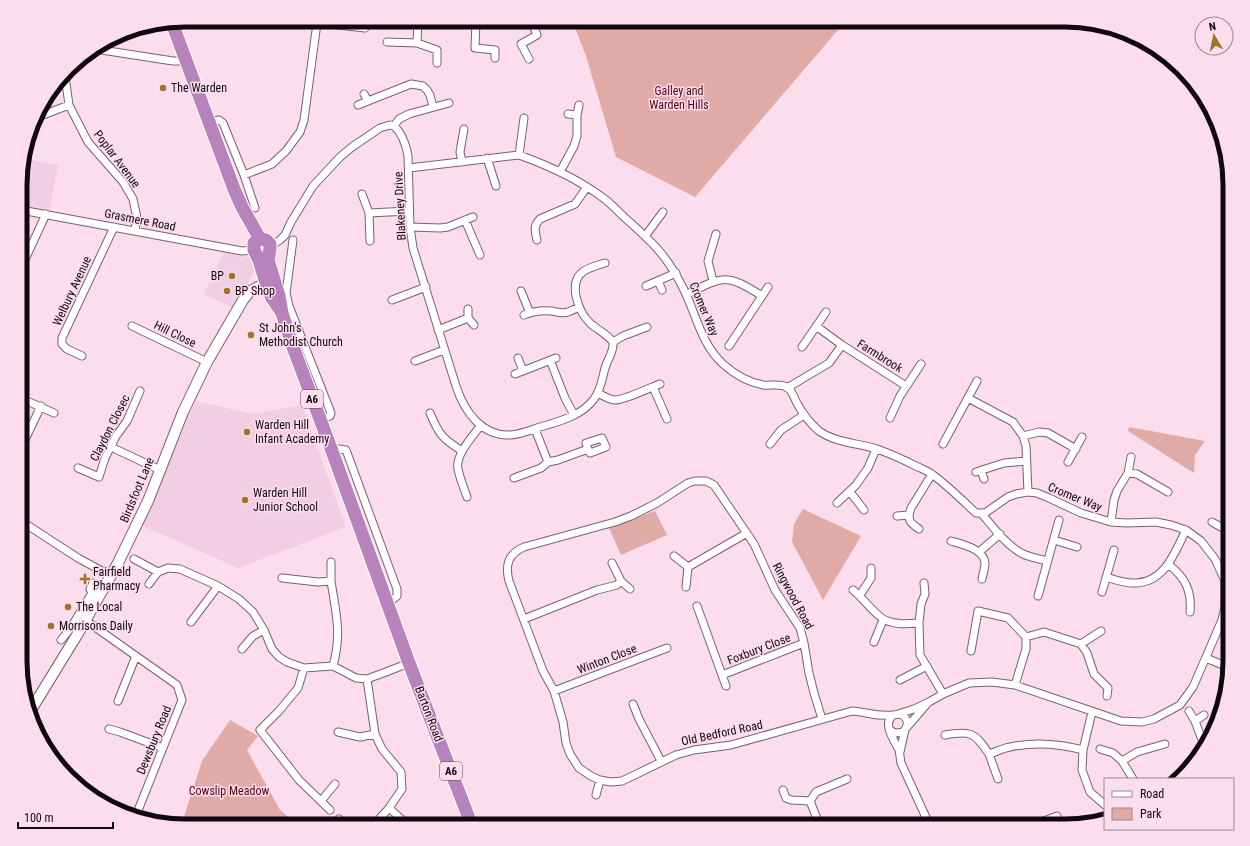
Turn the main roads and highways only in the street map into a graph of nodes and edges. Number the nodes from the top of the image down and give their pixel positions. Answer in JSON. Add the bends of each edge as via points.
{"nodes":[{"id":1,"x":174,"y":27,"type":"edge"},
{"id":2,"x":262,"y":248,"type":"junction"},
{"id":3,"x":282,"y":313,"type":"junction"},
{"id":4,"x":469,"y":819,"type":"edge"}],
"edges":[{"from":1,"to":2,"type":"highway","number":"A6","via":[[234,189]]},
{"from":2,"to":3,"type":"highway","name":"Barton Road","number":"A6","via":[[268,260]]},
{"from":2,"to":3,"type":"highway","name":"Barton Road","number":"A6","via":[[259,260],[266,283]]},
{"from":3,"to":4,"type":"highway","name":"Barton Road","number":"A6","via":[[409,663]]}]}
